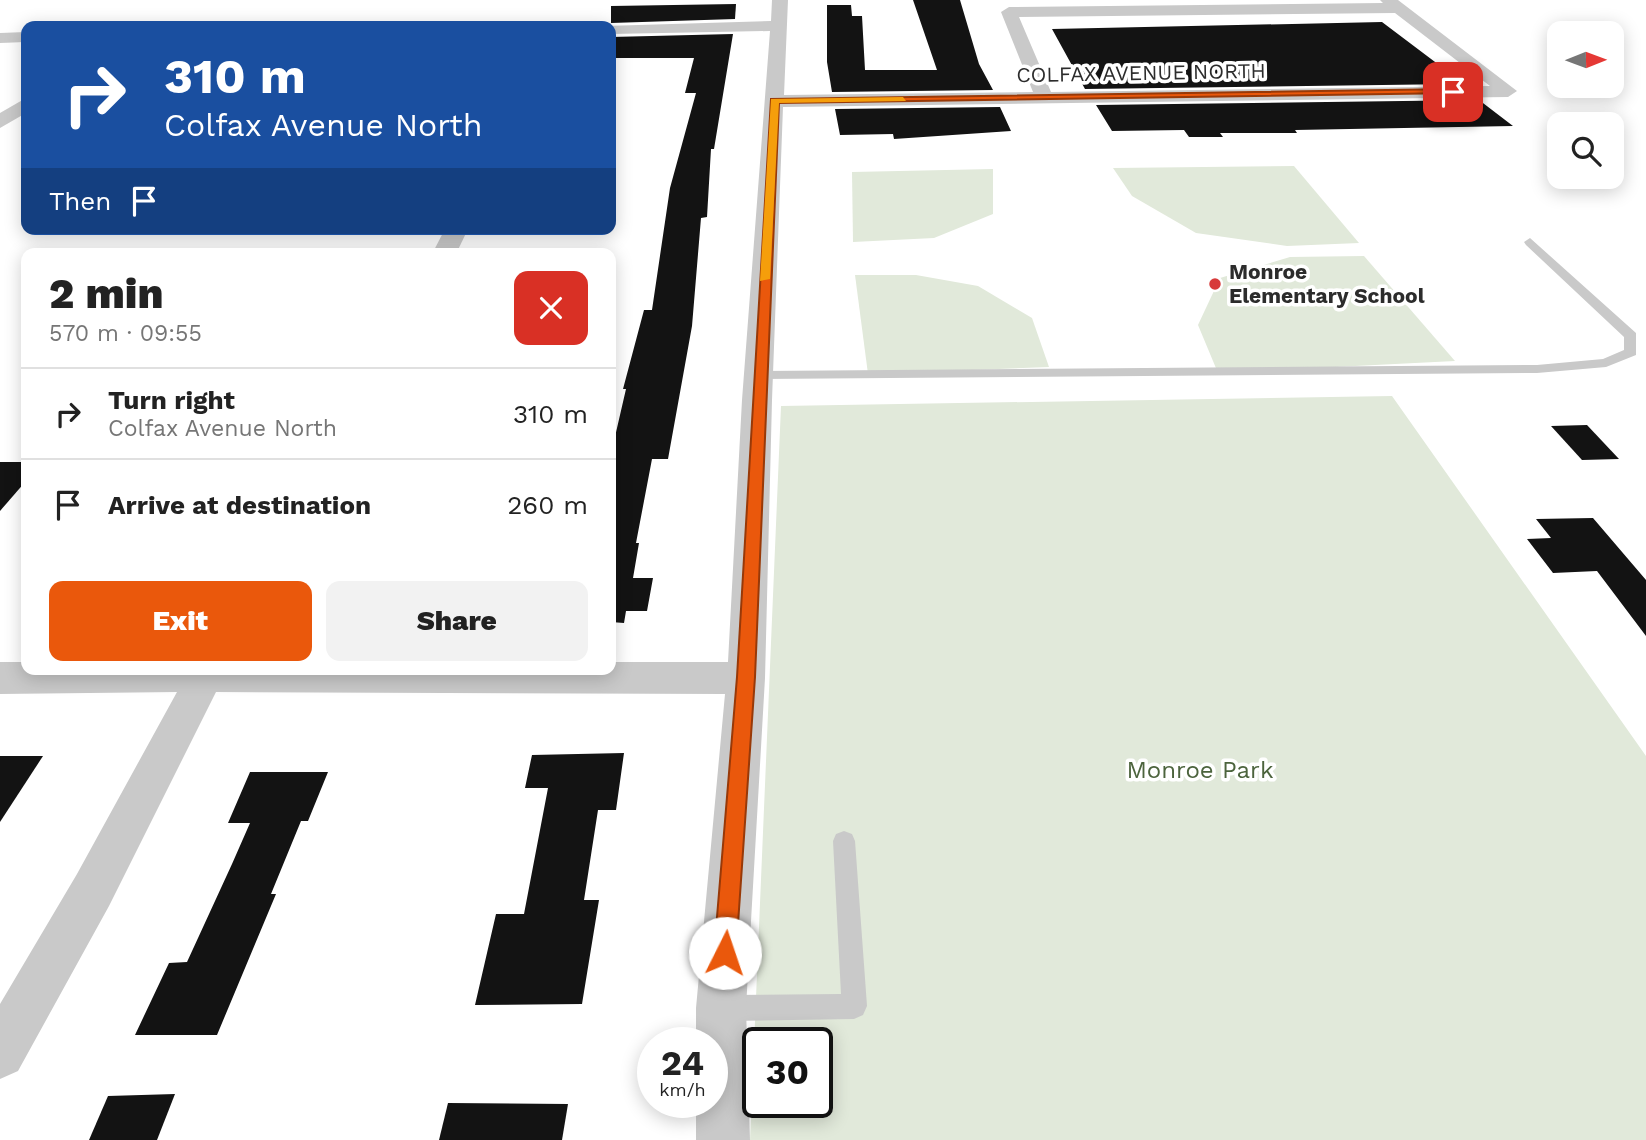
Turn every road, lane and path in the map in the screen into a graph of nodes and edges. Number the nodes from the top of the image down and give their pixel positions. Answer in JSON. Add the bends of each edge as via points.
{"nodes":[{"id":1,"x":1393,"y":4,"type":"edge"},
{"id":2,"x":779,"y":13,"type":"edge"},
{"id":3,"x":616,"y":29,"type":"edge"},
{"id":4,"x":0,"y":37,"type":"edge"},
{"id":5,"x":21,"y":37,"type":"edge"},
{"id":6,"x":1044,"y":97,"type":"junction"},
{"id":7,"x":774,"y":101,"type":"junction"},
{"id":8,"x":21,"y":107,"type":"edge"},
{"id":9,"x":0,"y":122,"type":"edge"},
{"id":10,"x":1530,"y":242,"type":"dead end"},
{"id":11,"x":759,"y":375,"type":"junction"},
{"id":12,"x":104,"y":675,"type":"edge"},
{"id":13,"x":205,"y":675,"type":"edge"},
{"id":14,"x":317,"y":675,"type":"edge"},
{"id":15,"x":746,"y":677,"type":"junction"},
{"id":16,"x":0,"y":678,"type":"edge"},
{"id":17,"x":844,"y":841,"type":"dead end"},
{"id":18,"x":721,"y":1008,"type":"junction"},
{"id":19,"x":0,"y":1053,"type":"edge"},
{"id":20,"x":723,"y":1140,"type":"edge"}],
"edges":[{"from":1,"to":6,"type":"street","via":[[1009,12]]},
{"from":1,"to":6,"type":"street","name":"COLFAX AVENUE NORTH","via":[[1508,91]]},
{"from":2,"to":3,"type":"street"},
{"from":2,"to":7,"type":"street"},
{"from":4,"to":5,"type":"street"},
{"from":6,"to":7,"type":"street","name":"COLFAX AVENUE NORTH"},
{"from":7,"to":11,"type":"street"},
{"from":8,"to":9,"type":"street"},
{"from":10,"to":11,"type":"lane","via":[[1631,336],[1631,352],[1606,363],[1537,369]]},
{"from":11,"to":15,"type":"street"},
{"from":12,"to":16,"type":"street"},
{"from":13,"to":19,"type":"street","via":[[93,890]]},
{"from":14,"to":15,"type":"street"},
{"from":15,"to":18,"type":"street"},
{"from":17,"to":18,"type":"lane","via":[[854,1006]]},
{"from":18,"to":20,"type":"street"}]}
